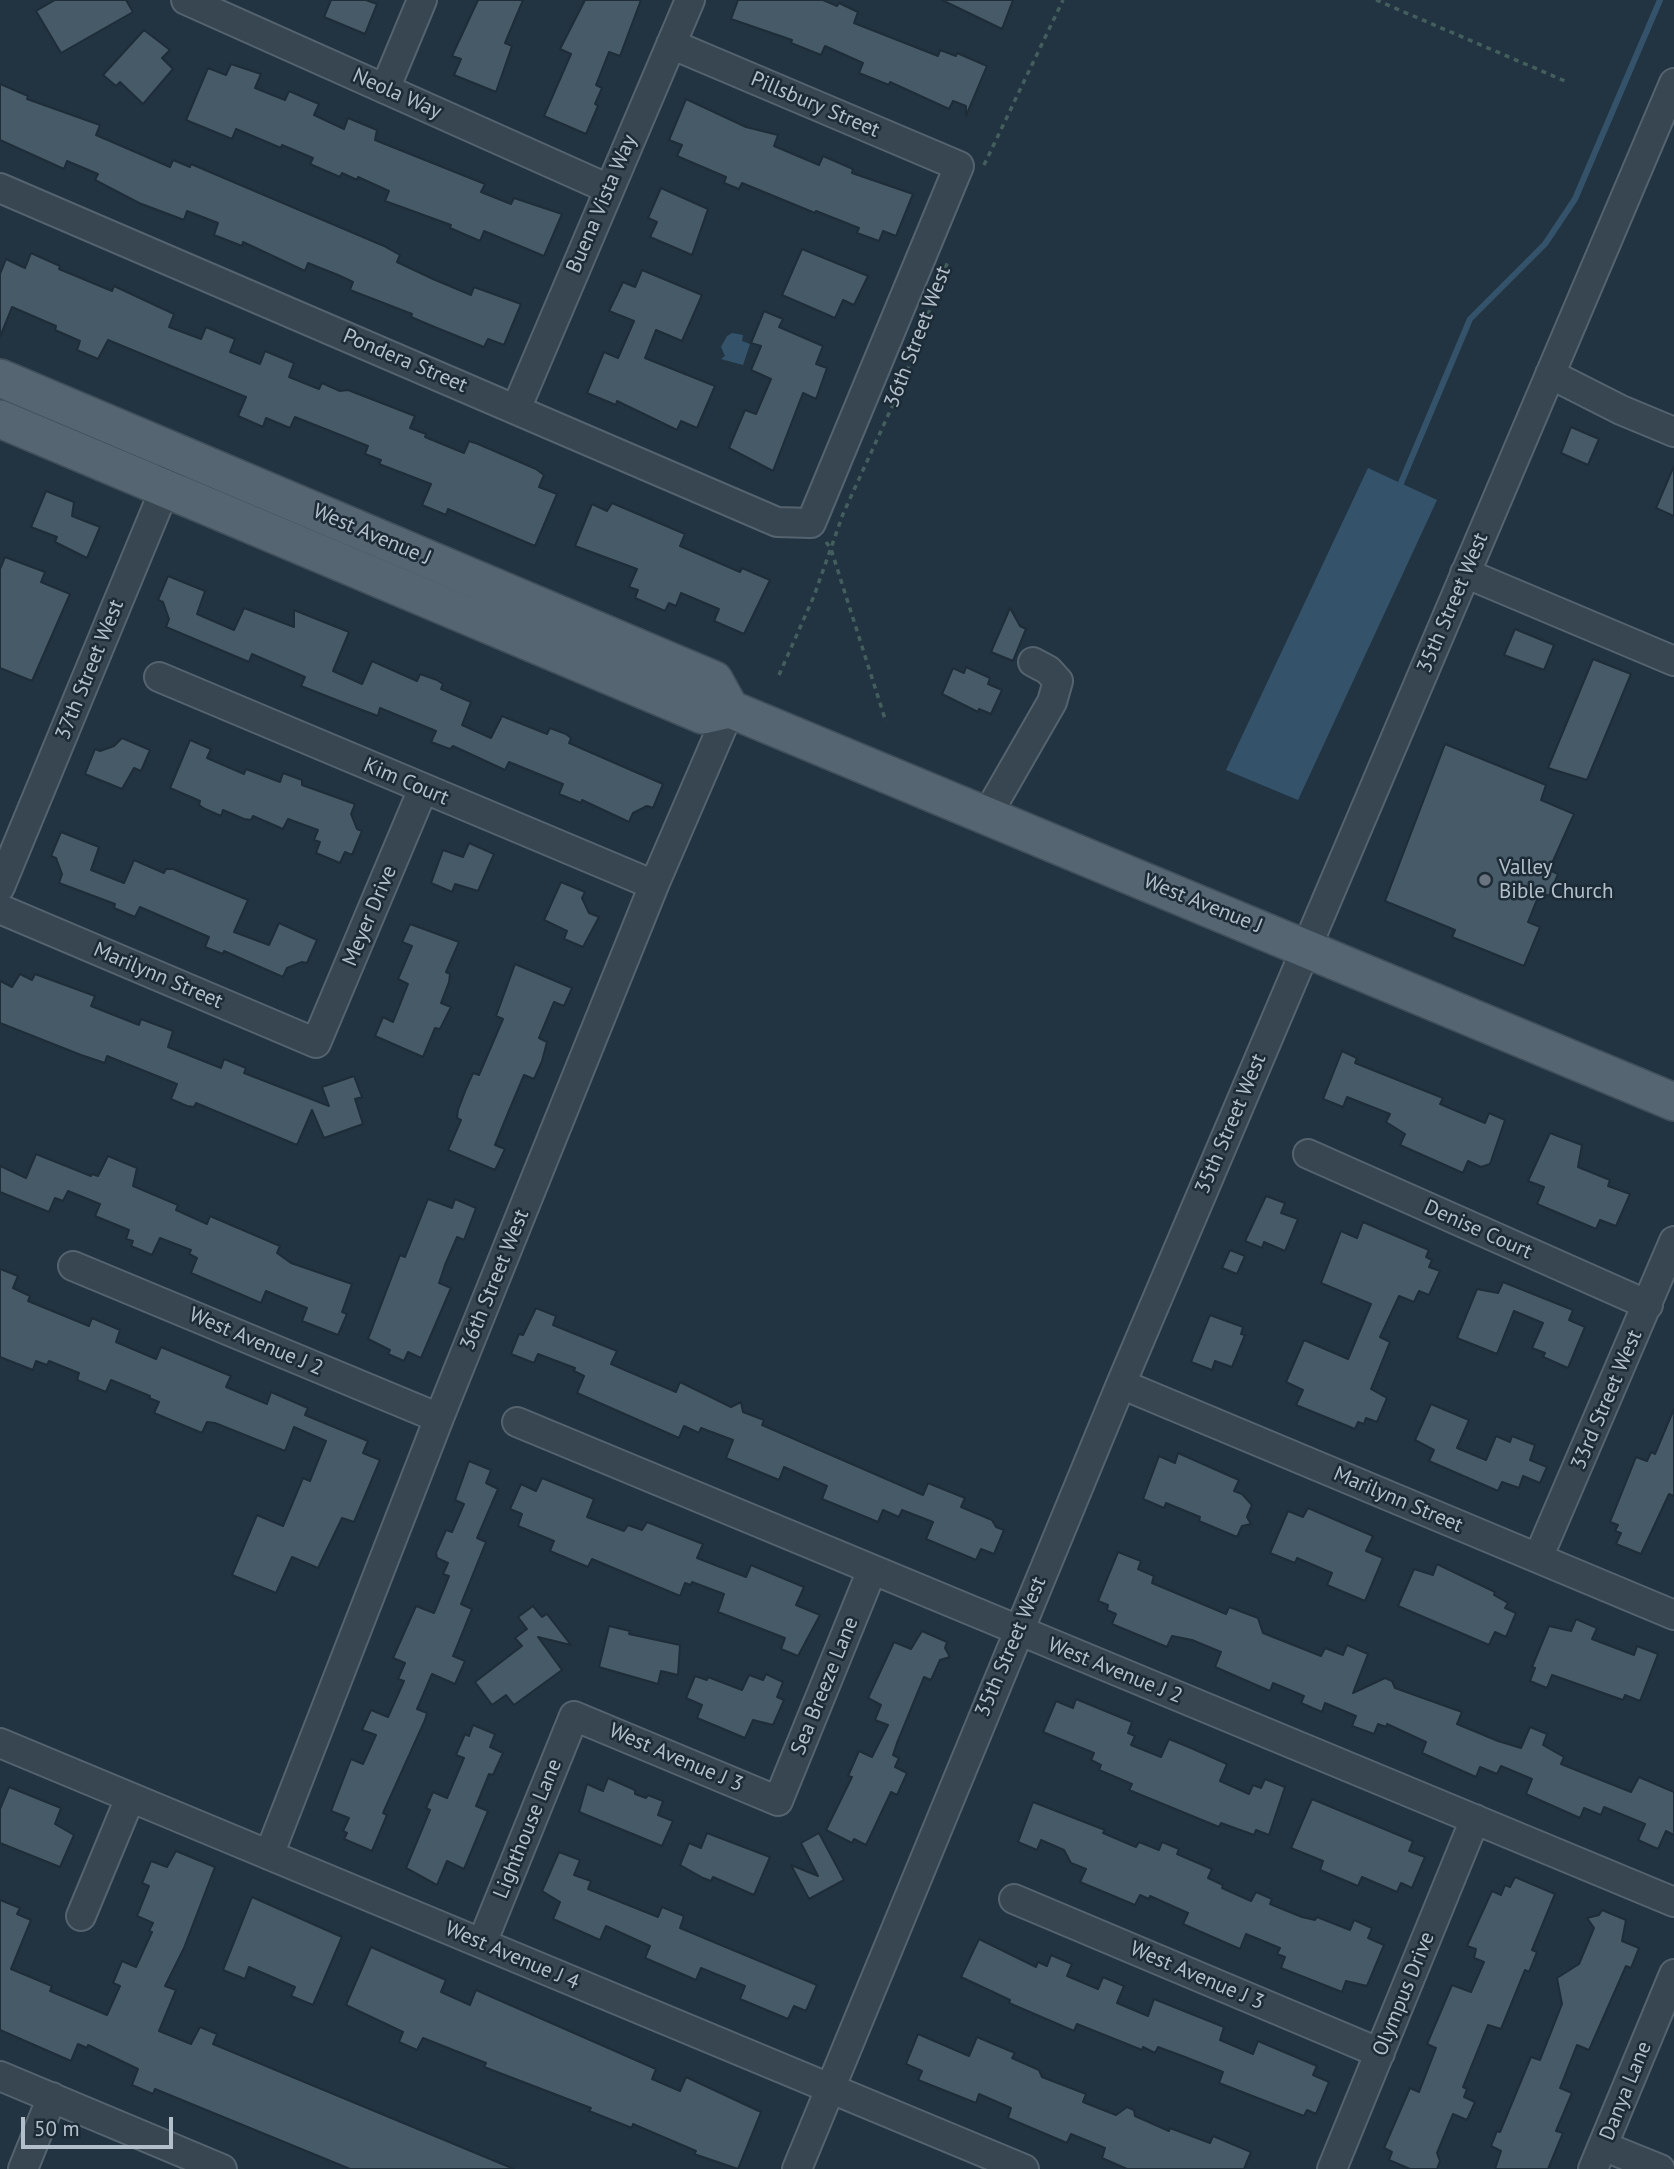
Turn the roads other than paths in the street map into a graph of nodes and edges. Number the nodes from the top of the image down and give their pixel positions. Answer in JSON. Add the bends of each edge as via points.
{"nodes":[{"id":1,"x":186,"y":0,"type":"edge"},
{"id":2,"x":422,"y":0,"type":"edge"},
{"id":3,"x":690,"y":0,"type":"edge"},
{"id":4,"x":671,"y":44,"type":"junction"},
{"id":5,"x":1674,"y":83,"type":"edge"},
{"id":6,"x":385,"y":89,"type":"junction"},
{"id":7,"x":969,"y":172,"type":"joint"},
{"id":8,"x":0,"y":188,"type":"edge"},
{"id":9,"x":608,"y":189,"type":"junction"},
{"id":10,"x":1550,"y":374,"type":"junction"},
{"id":11,"x":0,"y":378,"type":"edge"},
{"id":12,"x":516,"y":409,"type":"junction"},
{"id":13,"x":0,"y":419,"type":"edge"},
{"id":14,"x":1674,"y":432,"type":"edge"},
{"id":15,"x":180,"y":454,"type":"junction"},
{"id":16,"x":165,"y":489,"type":"junction"},
{"id":17,"x":811,"y":523,"type":"joint"},
{"id":18,"x":1465,"y":573,"type":"junction"},
{"id":19,"x":1674,"y":661,"type":"edge"},
{"id":20,"x":1033,"y":662,"type":"dead end"},
{"id":21,"x":159,"y":677,"type":"dead end"},
{"id":22,"x":730,"y":709,"type":"junction"},
{"id":23,"x":423,"y":789,"type":"junction"},
{"id":24,"x":988,"y":815,"type":"junction"},
{"id":25,"x":654,"y":885,"type":"junction"},
{"id":26,"x":0,"y":887,"type":"edge"},
{"id":27,"x":0,"y":909,"type":"edge"},
{"id":28,"x":1306,"y":947,"type":"junction"},
{"id":29,"x":316,"y":1043,"type":"joint"},
{"id":30,"x":1674,"y":1102,"type":"edge"},
{"id":31,"x":1308,"y":1154,"type":"dead end"},
{"id":32,"x":1674,"y":1241,"type":"edge"},
{"id":33,"x":73,"y":1266,"type":"dead end"},
{"id":34,"x":1648,"y":1305,"type":"junction"},
{"id":35,"x":1121,"y":1384,"type":"junction"},
{"id":36,"x":439,"y":1418,"type":"junction"},
{"id":37,"x":517,"y":1422,"type":"dead end"},
{"id":38,"x":1538,"y":1559,"type":"junction"},
{"id":39,"x":872,"y":1570,"type":"junction"},
{"id":40,"x":1674,"y":1615,"type":"edge"},
{"id":41,"x":1018,"y":1632,"type":"junction"},
{"id":42,"x":574,"y":1716,"type":"joint"},
{"id":43,"x":0,"y":1743,"type":"edge"},
{"id":44,"x":130,"y":1798,"type":"junction"},
{"id":45,"x":778,"y":1801,"type":"joint"},
{"id":46,"x":1475,"y":1819,"type":"junction"},
{"id":47,"x":269,"y":1855,"type":"junction"},
{"id":48,"x":1014,"y":1899,"type":"dead end"},
{"id":49,"x":1674,"y":1902,"type":"edge"},
{"id":50,"x":81,"y":1916,"type":"dead end"},
{"id":51,"x":482,"y":1943,"type":"junction"},
{"id":52,"x":1674,"y":1974,"type":"edge"},
{"id":53,"x":1380,"y":2053,"type":"junction"},
{"id":54,"x":0,"y":2076,"type":"edge"},
{"id":55,"x":830,"y":2088,"type":"junction"},
{"id":56,"x":52,"y":2097,"type":"junction"},
{"id":57,"x":1598,"y":2157,"type":"edge"},
{"id":58,"x":23,"y":2169,"type":"edge"},
{"id":59,"x":222,"y":2169,"type":"edge"},
{"id":60,"x":797,"y":2169,"type":"edge"},
{"id":61,"x":1024,"y":2169,"type":"edge"},
{"id":62,"x":1332,"y":2169,"type":"edge"},
{"id":63,"x":1660,"y":2169,"type":"edge"}],
"edges":[{"from":1,"to":6,"type":"street","name":"Neola Way"},
{"from":2,"to":6,"type":"street"},
{"from":3,"to":4,"type":"street","name":"Buena Vista Way"},
{"from":4,"to":7,"type":"street","name":"Pillsbury Street"},
{"from":4,"to":9,"type":"street","name":"Buena Vista Way"},
{"from":5,"to":10,"type":"street","name":"35th Street West"},
{"from":6,"to":9,"type":"street","name":"Neola Way"},
{"from":7,"to":17,"type":"street","name":"36th Street West"},
{"from":8,"to":12,"type":"street","name":"Pondera Street"},
{"from":9,"to":12,"type":"street","name":"Buena Vista Way"},
{"from":10,"to":14,"type":"street"},
{"from":10,"to":18,"type":"street","name":"35th Street West"},
{"from":11,"to":15,"type":"main road","name":"West Avenue J"},
{"from":12,"to":17,"type":"street","name":"Pondera Street","via":[[777,522]]},
{"from":13,"to":16,"type":"main road","name":"West Avenue J"},
{"from":15,"to":16,"type":"street","name":"37th Street West"},
{"from":15,"to":22,"type":"main road","name":"West Avenue J","via":[[714,680]]},
{"from":16,"to":22,"type":"main road","name":"West Avenue J","via":[[703,715]]},
{"from":16,"to":26,"type":"street","name":"37th Street West"},
{"from":18,"to":19,"type":"street"},
{"from":18,"to":28,"type":"street","name":"35th Street West"},
{"from":20,"to":24,"type":"street","via":[[1058,681],[1052,702]]},
{"from":21,"to":23,"type":"street","name":"Kim Court"},
{"from":22,"to":24,"type":"main road","name":"West Avenue J"},
{"from":22,"to":25,"type":"street","name":"36th Street West"},
{"from":23,"to":25,"type":"street","name":"Kim Court"},
{"from":23,"to":29,"type":"street","name":"Meyer Drive"},
{"from":24,"to":28,"type":"main road","name":"West Avenue J"},
{"from":25,"to":36,"type":"street","name":"36th Street West"},
{"from":27,"to":29,"type":"street","name":"Marilynn Street"},
{"from":28,"to":30,"type":"main road","name":"West Avenue J"},
{"from":28,"to":35,"type":"street","name":"35th Street West"},
{"from":31,"to":34,"type":"street","name":"Denise Court"},
{"from":32,"to":34,"type":"street","name":"33rd Street West"},
{"from":33,"to":36,"type":"street","name":"West Avenue J 2"},
{"from":34,"to":38,"type":"street","name":"33rd Street West"},
{"from":35,"to":38,"type":"street","name":"Marilynn Street"},
{"from":35,"to":41,"type":"street","name":"35th Street West"},
{"from":36,"to":47,"type":"street","name":"36th Street West"},
{"from":37,"to":39,"type":"street","name":"West Avenue J 2"},
{"from":38,"to":40,"type":"street","name":"Marilynn Street"},
{"from":39,"to":41,"type":"street","name":"West Avenue J 2"},
{"from":39,"to":45,"type":"street","name":"Sea Breeze Lane"},
{"from":41,"to":46,"type":"street","name":"West Avenue J 2"},
{"from":41,"to":55,"type":"street","name":"35th Street West"},
{"from":42,"to":45,"type":"street","name":"West Avenue J 3"},
{"from":42,"to":51,"type":"street","name":"Lighthouse Lane"},
{"from":43,"to":44,"type":"street","name":"West Avenue J 4"},
{"from":44,"to":47,"type":"street","name":"West Avenue J 4"},
{"from":44,"to":50,"type":"street"},
{"from":46,"to":49,"type":"street","name":"West Avenue J 2"},
{"from":46,"to":53,"type":"street","name":"Olympus Drive"},
{"from":47,"to":51,"type":"street","name":"West Avenue J 4"},
{"from":48,"to":53,"type":"street","name":"West Avenue J 3"},
{"from":51,"to":55,"type":"street","name":"West Avenue J 4"},
{"from":52,"to":57,"type":"street","name":"Danya Lane"},
{"from":53,"to":62,"type":"street","name":"Olympus Drive"},
{"from":54,"to":56,"type":"street"},
{"from":55,"to":60,"type":"street","name":"35th Street West"},
{"from":55,"to":61,"type":"street","name":"West Avenue J 4"},
{"from":56,"to":58,"type":"street"},
{"from":56,"to":59,"type":"street"},
{"from":57,"to":63,"type":"street"}]}
